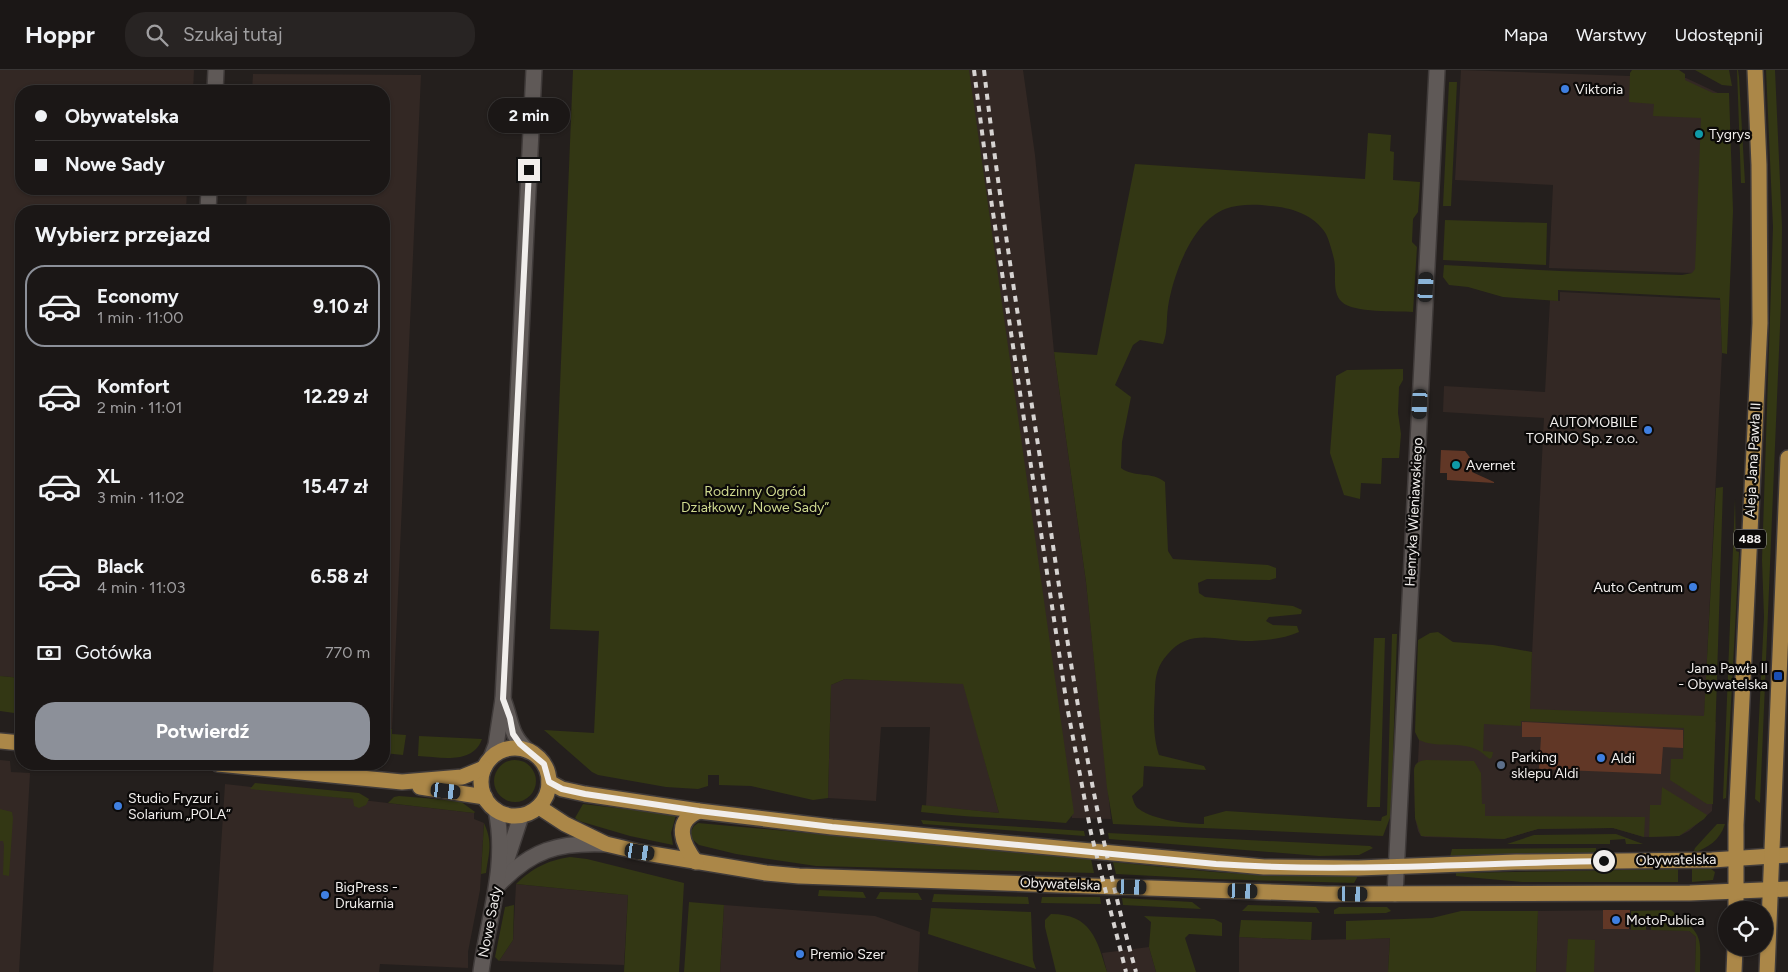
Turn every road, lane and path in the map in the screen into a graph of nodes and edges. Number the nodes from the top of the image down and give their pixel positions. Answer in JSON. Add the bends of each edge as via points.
{"nodes":[{"id":1,"x":216,"y":70,"type":"edge"},
{"id":2,"x":1437,"y":70,"type":"edge"},
{"id":3,"x":1755,"y":70,"type":"edge"},
{"id":4,"x":529,"y":71,"type":"edge"},
{"id":5,"x":215,"y":85,"type":"edge"},
{"id":6,"x":1788,"y":458,"type":"edge"},
{"id":7,"x":503,"y":699,"type":"junction"},
{"id":8,"x":0,"y":741,"type":"edge"},
{"id":9,"x":15,"y":742,"type":"edge"},
{"id":10,"x":528,"y":751,"type":"junction"},
{"id":11,"x":488,"y":763,"type":"junction"},
{"id":12,"x":279,"y":770,"type":"edge"},
{"id":13,"x":402,"y":782,"type":"junction"},
{"id":14,"x":549,"y":782,"type":"junction"},
{"id":15,"x":485,"y":797,"type":"junction"},
{"id":16,"x":539,"y":807,"type":"junction"},
{"id":17,"x":496,"y":810,"type":"junction"},
{"id":18,"x":699,"y":811,"type":"junction"},
{"id":19,"x":522,"y":816,"type":"junction"},
{"id":20,"x":606,"y":844,"type":"junction"},
{"id":21,"x":1788,"y":855,"type":"edge"},
{"id":22,"x":1772,"y":856,"type":"junction"},
{"id":23,"x":1736,"y":858,"type":"junction"},
{"id":24,"x":696,"y":862,"type":"junction"},
{"id":25,"x":1397,"y":867,"type":"junction"},
{"id":26,"x":499,"y":879,"type":"junction"},
{"id":27,"x":1788,"y":889,"type":"edge"},
{"id":28,"x":1772,"y":890,"type":"junction"},
{"id":29,"x":1736,"y":891,"type":"junction"},
{"id":30,"x":1395,"y":894,"type":"junction"},
{"id":31,"x":1736,"y":901,"type":"edge"},
{"id":32,"x":1735,"y":956,"type":"edge"},
{"id":33,"x":481,"y":972,"type":"edge"},
{"id":34,"x":1734,"y":972,"type":"edge"},
{"id":35,"x":1768,"y":972,"type":"edge"}],
"edges":[{"from":1,"to":5,"type":"street"},
{"from":2,"to":25,"type":"street","name":"Henryka Wieniawskiego"},
{"from":3,"to":23,"type":"main road","name":"Aleja Jana Pawła II","number":"488","via":[[1760,323]]},
{"from":4,"to":7,"type":"street"},
{"from":6,"to":22,"type":"main road","number":"488"},
{"from":7,"to":10,"type":"street","via":[[513,734]]},
{"from":7,"to":11,"type":"street","via":[[496,745]]},
{"from":8,"to":9,"type":"main road"},
{"from":10,"to":11,"type":"main road","via":[[509,749]]},
{"from":10,"to":14,"type":"main road","via":[[544,764]]},
{"from":11,"to":13,"type":"main road","via":[[462,777]]},
{"from":11,"to":15,"type":"main road","via":[[482,788]]},
{"from":12,"to":13,"type":"main road"},
{"from":13,"to":15,"type":"main road"},
{"from":14,"to":16,"type":"main road","via":[[548,792]]},
{"from":14,"to":18,"type":"main road","name":"Obywatelska","via":[[562,789],[585,794]]},
{"from":15,"to":17,"type":"main road"},
{"from":16,"to":19,"type":"main road"},
{"from":16,"to":20,"type":"main road","name":"Obywatelska"},
{"from":17,"to":19,"type":"main road"},
{"from":17,"to":26,"type":"street","name":"Nowe Sady","via":[[501,831]]},
{"from":18,"to":24,"type":"main road","via":[[687,819],[682,834],[686,848]]},
{"from":18,"to":25,"type":"main road","name":"Obywatelska","via":[[1216,864]]},
{"from":19,"to":26,"type":"street","name":"Nowe Sady"},
{"from":20,"to":24,"type":"main road","name":"Obywatelska"},
{"from":20,"to":26,"type":"street","name":"Obywatelska","via":[[576,844],[549,850],[524,861]]},
{"from":21,"to":22,"type":"main road","name":"Obywatelska"},
{"from":22,"to":23,"type":"main road","name":"Obywatelska"},
{"from":22,"to":28,"type":"main road","number":"488"},
{"from":23,"to":25,"type":"main road","name":"Obywatelska"},
{"from":23,"to":29,"type":"main road","name":"Aleja Jana Pawła II","number":"488"},
{"from":24,"to":30,"type":"main road","name":"Obywatelska","via":[[766,873],[871,880]]},
{"from":25,"to":30,"type":"street","name":"Henryka Wieniawskiego"},
{"from":26,"to":33,"type":"street","name":"Nowe Sady"},
{"from":27,"to":28,"type":"main road","name":"Obywatelska"},
{"from":28,"to":29,"type":"main road","name":"Obywatelska"},
{"from":28,"to":35,"type":"main road","number":"488"},
{"from":29,"to":30,"type":"main road","name":"Obywatelska"},
{"from":29,"to":31,"type":"main road","name":"Aleja Jana Pawła II","number":"488"},
{"from":32,"to":34,"type":"main road"}]}
